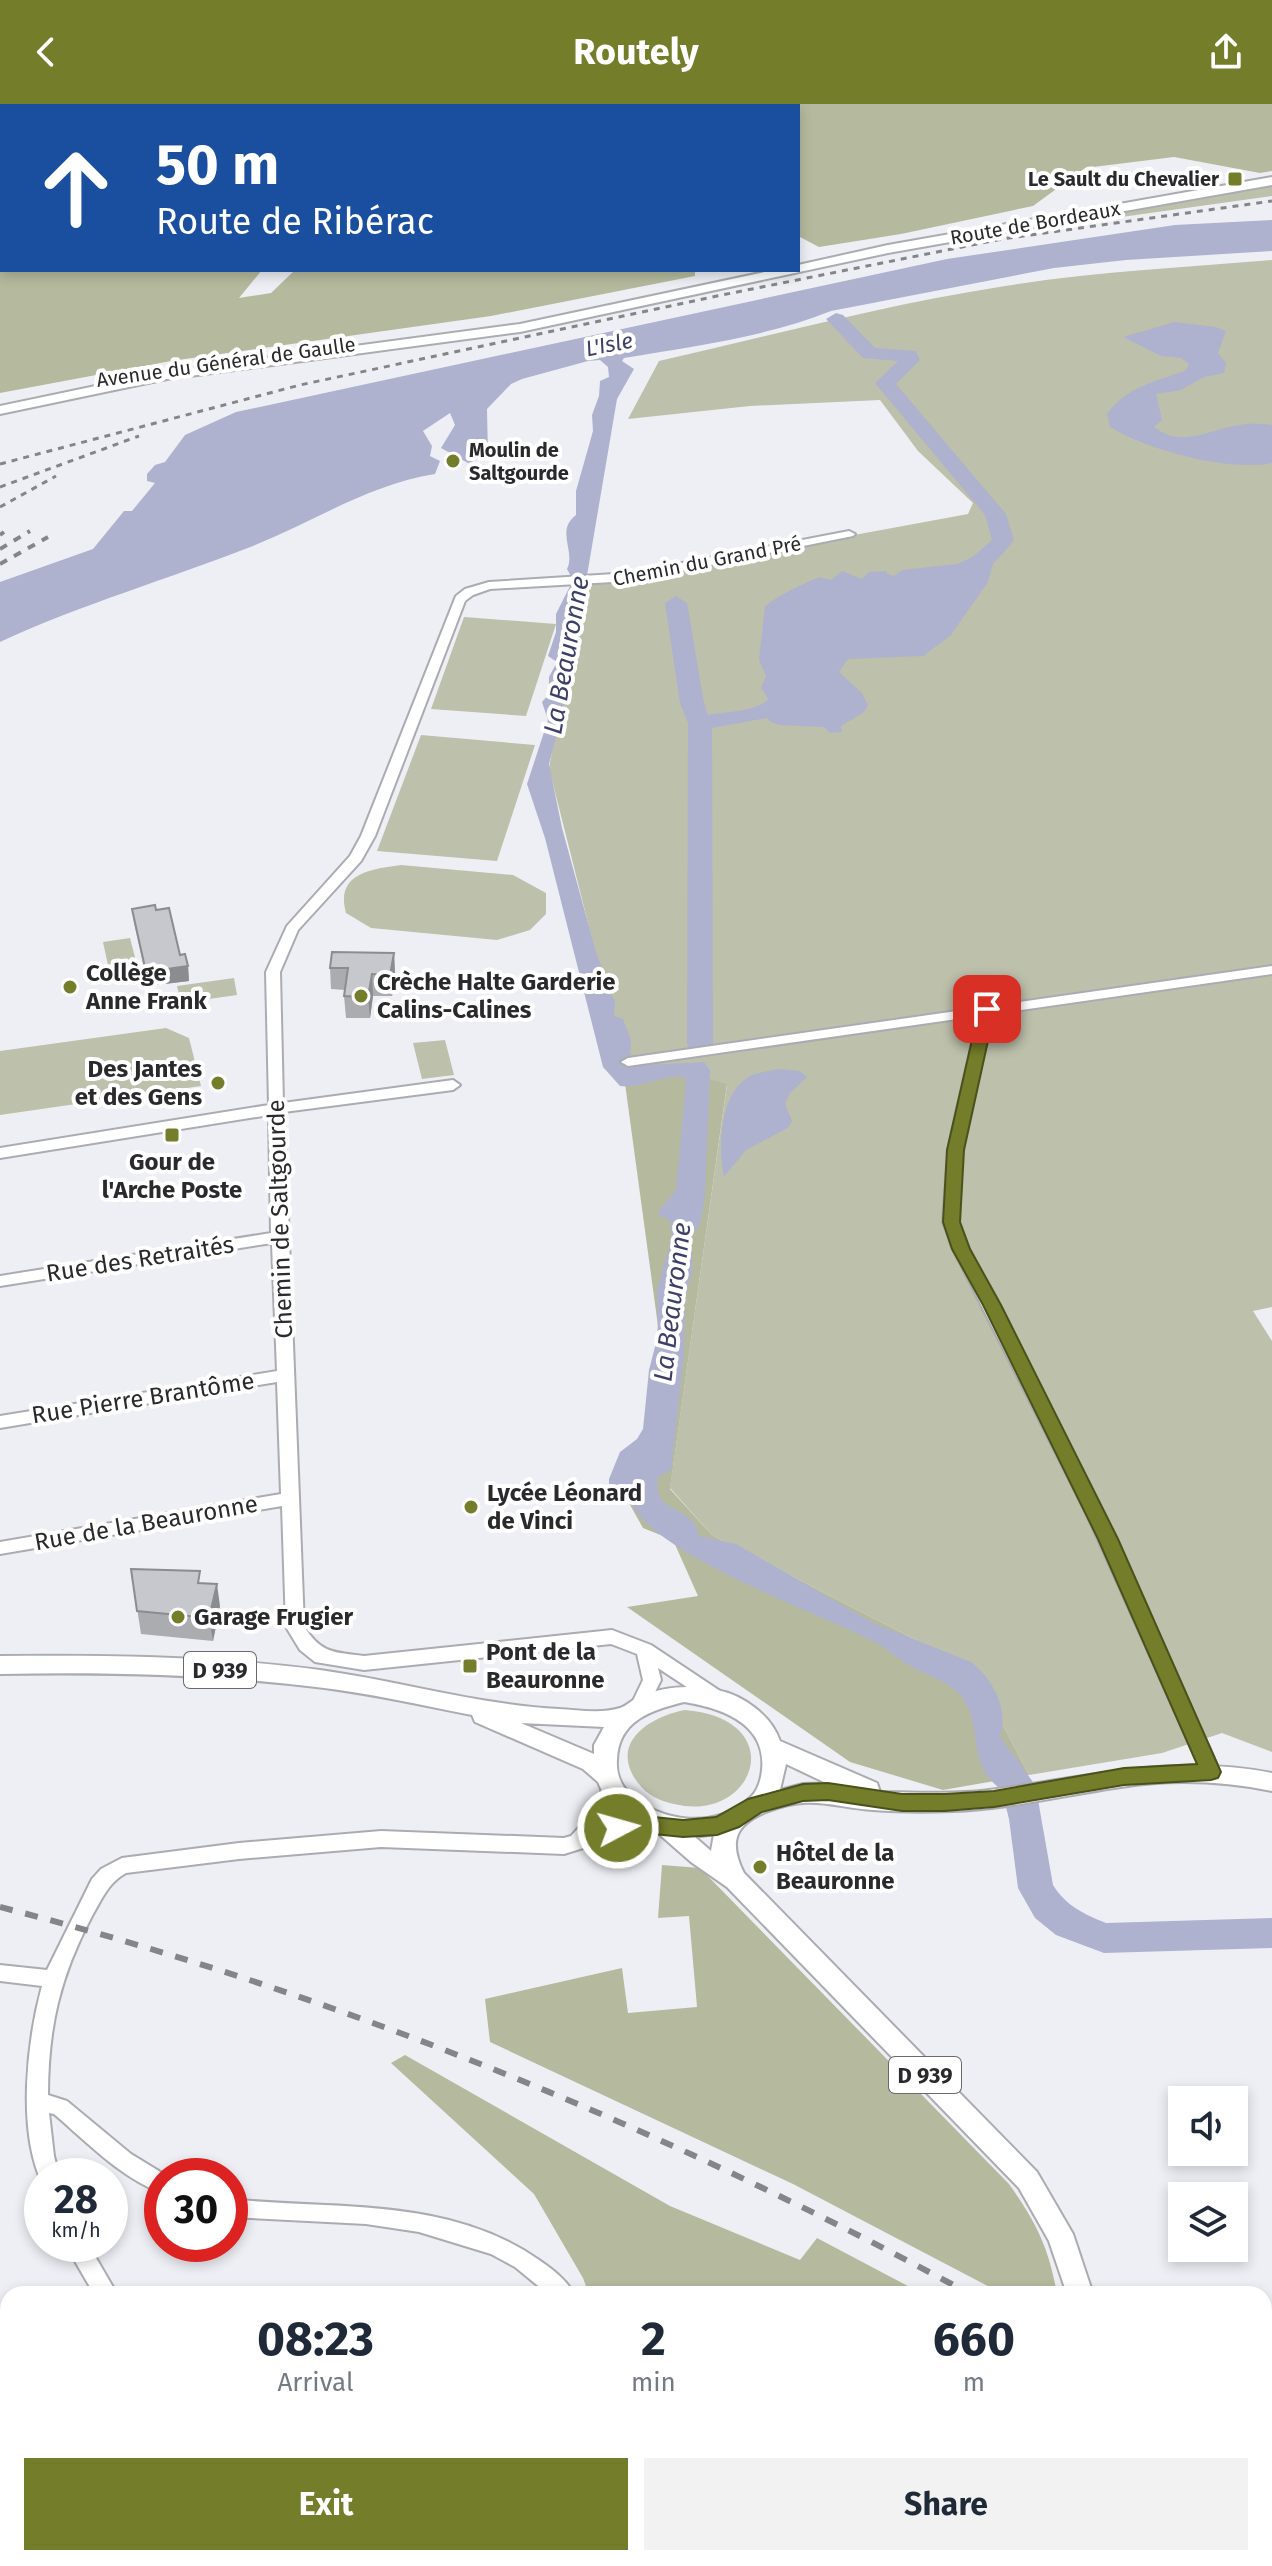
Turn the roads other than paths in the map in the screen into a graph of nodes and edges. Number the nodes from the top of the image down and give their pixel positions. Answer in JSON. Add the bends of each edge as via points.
{"nodes":[{"id":1,"x":1272,"y":178,"type":"edge"},
{"id":2,"x":800,"y":261,"type":"edge"},
{"id":3,"x":800,"y":269,"type":"edge"},
{"id":4,"x":749,"y":272,"type":"edge"},
{"id":5,"x":783,"y":272,"type":"edge"},
{"id":6,"x":453,"y":334,"type":"junction"},
{"id":7,"x":0,"y":401,"type":"edge"},
{"id":8,"x":0,"y":410,"type":"edge"},
{"id":9,"x":849,"y":534,"type":"dead end"},
{"id":10,"x":564,"y":583,"type":"joint"},
{"id":11,"x":1272,"y":970,"type":"edge"},
{"id":12,"x":987,"y":1009,"type":"junction"},
{"id":13,"x":628,"y":1062,"type":"dead end"},
{"id":14,"x":453,"y":1085,"type":"dead end"},
{"id":15,"x":275,"y":1109,"type":"junction"},
{"id":16,"x":0,"y":1153,"type":"edge"},
{"id":17,"x":279,"y":1237,"type":"junction"},
{"id":18,"x":0,"y":1281,"type":"edge"},
{"id":19,"x":286,"y":1375,"type":"junction"},
{"id":20,"x":0,"y":1422,"type":"edge"},
{"id":21,"x":292,"y":1498,"type":"junction"},
{"id":22,"x":0,"y":1548,"type":"edge"},
{"id":23,"x":645,"y":1650,"type":"junction"},
{"id":24,"x":0,"y":1665,"type":"edge"},
{"id":25,"x":714,"y":1696,"type":"junction"},
{"id":26,"x":438,"y":1700,"type":"junction"},
{"id":27,"x":631,"y":1711,"type":"junction"},
{"id":28,"x":774,"y":1748,"type":"junction"},
{"id":29,"x":1207,"y":1762,"type":"junction"},
{"id":30,"x":608,"y":1782,"type":"junction"},
{"id":31,"x":1272,"y":1782,"type":"edge"},
{"id":32,"x":902,"y":1803,"type":"junction"},
{"id":33,"x":756,"y":1805,"type":"junction"},
{"id":34,"x":732,"y":1821,"type":"junction"},
{"id":35,"x":662,"y":1825,"type":"junction"},
{"id":36,"x":564,"y":1846,"type":"junction"},
{"id":37,"x":735,"y":1880,"type":"junction"},
{"id":38,"x":0,"y":1973,"type":"edge"},
{"id":39,"x":53,"y":1979,"type":"junction"},
{"id":40,"x":39,"y":2102,"type":"junction"},
{"id":41,"x":47,"y":2158,"type":"edge"},
{"id":42,"x":144,"y":2173,"type":"edge"},
{"id":43,"x":248,"y":2209,"type":"edge"},
{"id":44,"x":87,"y":2262,"type":"edge"},
{"id":45,"x":101,"y":2286,"type":"edge"},
{"id":46,"x":556,"y":2286,"type":"edge"},
{"id":47,"x":1078,"y":2286,"type":"edge"}],
"edges":[{"from":1,"to":2,"type":"main road","name":"Route de Bordeaux"},
{"from":1,"to":3,"type":"main road","name":"Route de Bordeaux"},
{"from":4,"to":6,"type":"main road"},
{"from":5,"to":6,"type":"main road","via":[[520,328]]},
{"from":6,"to":7,"type":"main road","name":"Avenue du Général de Gaulle","via":[[235,358]]},
{"from":6,"to":8,"type":"main road","name":"Avenue du Général de Gaulle","via":[[167,375]]},
{"from":9,"to":10,"type":"street","name":"Chemin du Grand Pré","via":[[630,577]]},
{"from":10,"to":15,"type":"street","name":"Chemin de Saltgourde","via":[[489,586],[460,599],[368,836],[356,858],[292,929],[273,972]]},
{"from":11,"to":12,"type":"street"},
{"from":12,"to":13,"type":"street"},
{"from":12,"to":29,"type":"street","via":[[955,1150],[951,1222],[1096,1515]]},
{"from":14,"to":15,"type":"street"},
{"from":15,"to":16,"type":"street"},
{"from":15,"to":17,"type":"street","name":"Chemin de Saltgourde"},
{"from":17,"to":18,"type":"street","name":"Rue des Retraités"},
{"from":17,"to":19,"type":"street","name":"Chemin de Saltgourde"},
{"from":19,"to":20,"type":"street","name":"Rue Pierre Brantôme"},
{"from":19,"to":21,"type":"street","name":"Chemin de Saltgourde"},
{"from":21,"to":22,"type":"street","name":"Rue de la Beauronne"},
{"from":21,"to":23,"type":"street","name":"Chemin de Saltgourde","via":[[295,1627],[321,1657],[373,1663],[594,1637],[612,1637]]},
{"from":23,"to":25,"type":"street","name":"Chemin de Saltgourde"},
{"from":23,"to":27,"type":"street","via":[[652,1680]]},
{"from":24,"to":26,"type":"main road","number":"D 939","via":[[292,1675]]},
{"from":25,"to":27,"type":"main road","via":[[668,1695]]},
{"from":25,"to":28,"type":"main road","via":[[753,1716]]},
{"from":26,"to":27,"type":"main road","number":"D 939","via":[[602,1720]]},
{"from":26,"to":30,"type":"main road","number":"D 939","via":[[591,1763]]},
{"from":27,"to":30,"type":"main road","via":[[605,1744]]},
{"from":28,"to":32,"type":"main road"},
{"from":28,"to":33,"type":"main road","via":[[776,1768]]},
{"from":29,"to":31,"type":"main road"},
{"from":29,"to":32,"type":"main road","via":[[994,1799]]},
{"from":30,"to":35,"type":"main road","via":[[638,1816]]},
{"from":30,"to":36,"type":"street","via":[[608,1804],[593,1828]]},
{"from":32,"to":33,"type":"main road","via":[[828,1792]]},
{"from":33,"to":34,"type":"main road"},
{"from":34,"to":35,"type":"main road","via":[[700,1829]]},
{"from":34,"to":37,"type":"main road","number":"D 939","via":[[721,1852]]},
{"from":35,"to":36,"type":"street","via":[[634,1824]]},
{"from":35,"to":37,"type":"main road","number":"D 939"},
{"from":36,"to":39,"type":"street","via":[[381,1839],[122,1866],[99,1885]]},
{"from":37,"to":47,"type":"main road","number":"D 939","via":[[1028,2180],[1058,2226]]},
{"from":38,"to":39,"type":"street"},
{"from":39,"to":40,"type":"street","via":[[40,2053]]},
{"from":40,"to":41,"type":"street"},
{"from":40,"to":42,"type":"street","via":[[60,2107]]},
{"from":43,"to":46,"type":"street","via":[[367,2215],[447,2230],[513,2254],[544,2272]]},
{"from":44,"to":45,"type":"street"}]}
